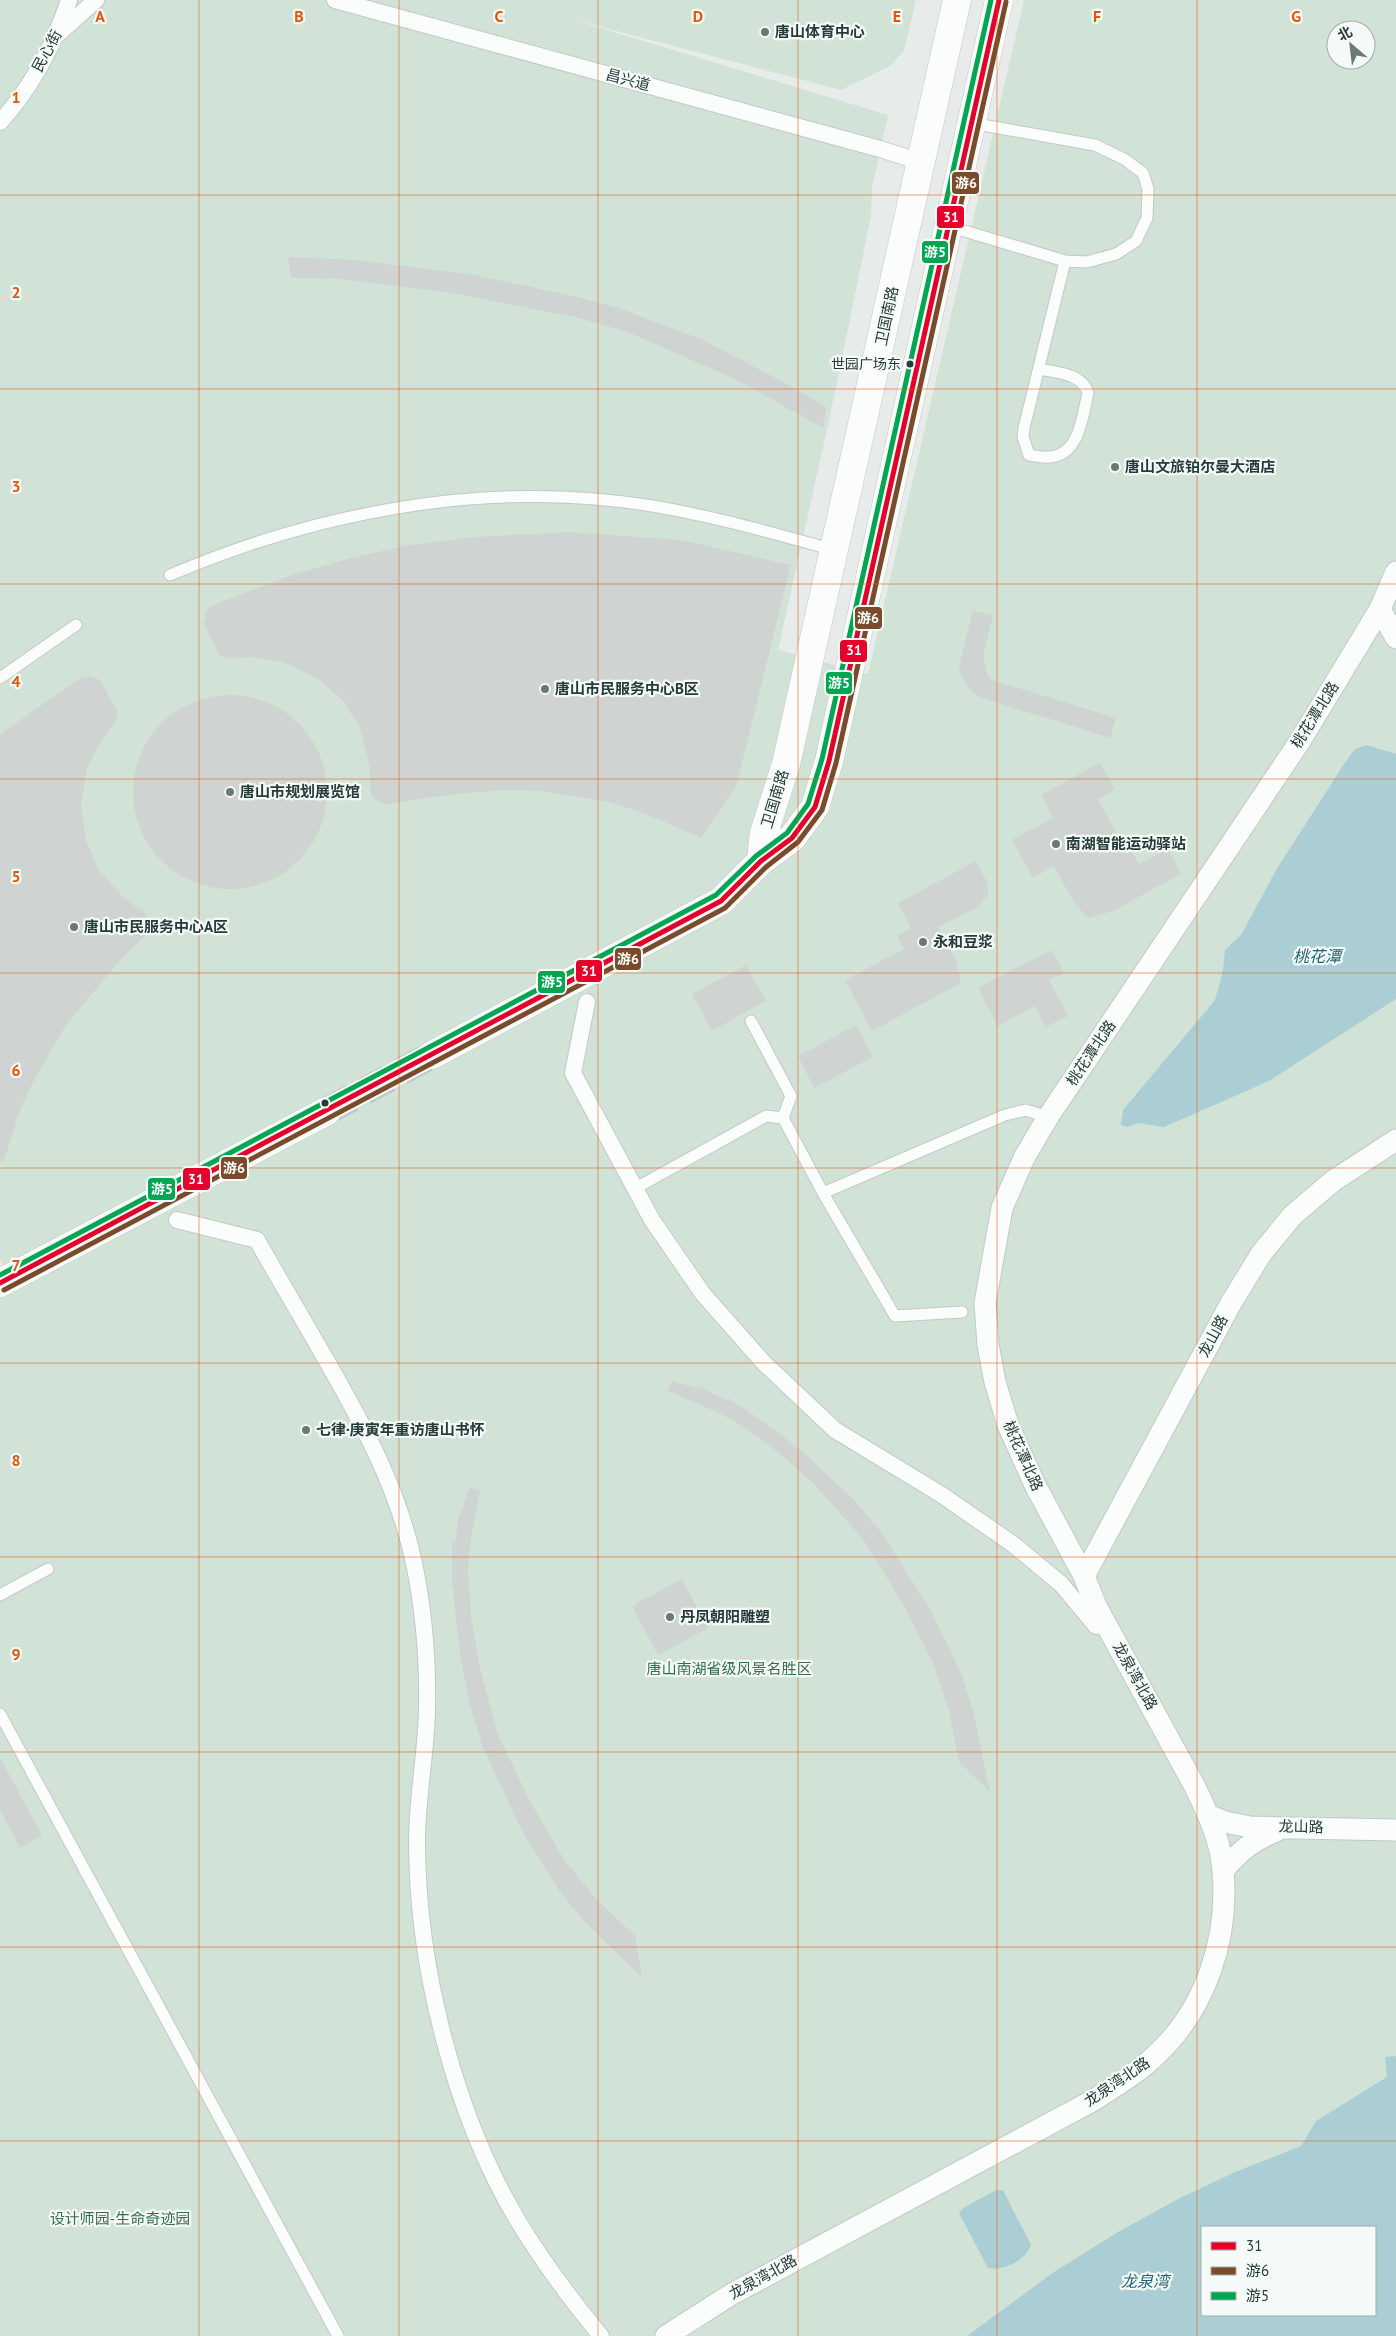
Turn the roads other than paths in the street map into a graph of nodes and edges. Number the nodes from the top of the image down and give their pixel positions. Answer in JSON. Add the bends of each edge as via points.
{"nodes":[{"id":1,"x":69,"y":0,"type":"edge"},
{"id":2,"x":96,"y":0,"type":"edge"},
{"id":3,"x":335,"y":0,"type":"edge"},
{"id":4,"x":957,"y":0,"type":"edge"},
{"id":5,"x":999,"y":0,"type":"edge"},
{"id":6,"x":57,"y":36,"type":"junction"},
{"id":7,"x":0,"y":122,"type":"edge"},
{"id":8,"x":971,"y":123,"type":"junction"},
{"id":9,"x":921,"y":162,"type":"junction"},
{"id":10,"x":959,"y":174,"type":"junction"},
{"id":11,"x":948,"y":226,"type":"junction"},
{"id":12,"x":1065,"y":261,"type":"junction"},
{"id":13,"x":1039,"y":369,"type":"junction"},
{"id":14,"x":835,"y":551,"type":"junction"},
{"id":15,"x":1396,"y":572,"type":"edge"},
{"id":16,"x":170,"y":575,"type":"dead end"},
{"id":17,"x":1380,"y":609,"type":"junction"},
{"id":18,"x":76,"y":625,"type":"dead end"},
{"id":19,"x":1396,"y":638,"type":"edge"},
{"id":20,"x":0,"y":678,"type":"edge"},
{"id":21,"x":761,"y":861,"type":"junction"},
{"id":22,"x":587,"y":1002,"type":"dead end"},
{"id":23,"x":751,"y":1021,"type":"dead end"},
{"id":24,"x":427,"y":1049,"type":"tunnel mouth"},
{"id":25,"x":1048,"y":1117,"type":"junction"},
{"id":26,"x":783,"y":1118,"type":"junction"},
{"id":27,"x":1396,"y":1140,"type":"edge"},
{"id":28,"x":634,"y":1189,"type":"junction"},
{"id":29,"x":823,"y":1193,"type":"junction"},
{"id":30,"x":178,"y":1220,"type":"dead end"},
{"id":31,"x":0,"y":1268,"type":"edge"},
{"id":32,"x":0,"y":1284,"type":"edge"},
{"id":33,"x":962,"y":1312,"type":"dead end"},
{"id":34,"x":48,"y":1569,"type":"dead end"},
{"id":35,"x":1084,"y":1576,"type":"junction"},
{"id":36,"x":0,"y":1595,"type":"edge"},
{"id":37,"x":1096,"y":1626,"type":"dead end"},
{"id":38,"x":0,"y":1714,"type":"edge"},
{"id":39,"x":1208,"y":1815,"type":"junction"},
{"id":40,"x":1284,"y":1827,"type":"junction"},
{"id":41,"x":1396,"y":1830,"type":"edge"},
{"id":42,"x":1224,"y":1871,"type":"junction"},
{"id":43,"x":338,"y":2336,"type":"edge"},
{"id":44,"x":601,"y":2336,"type":"edge"},
{"id":45,"x":666,"y":2336,"type":"edge"}],
"edges":[{"from":1,"to":6,"type":"street","name":"民心街"},
{"from":2,"to":6,"type":"street"},
{"from":3,"to":9,"type":"street","name":"昌兴道","via":[[880,148]]},
{"from":4,"to":9,"type":"main road","name":"卫国南路"},
{"from":5,"to":8,"type":"main road","name":"卫国南路"},
{"from":6,"to":7,"type":"street","name":"民心街","via":[[19,100]]},
{"from":8,"to":10,"type":"main road","name":"卫国南路"},
{"from":8,"to":12,"type":"lane","via":[[1096,145],[1143,173],[1148,189],[1146,218],[1136,241],[1116,254],[1087,262]]},
{"from":9,"to":10,"type":"main road"},
{"from":9,"to":14,"type":"main road","name":"卫国南路"},
{"from":10,"to":11,"type":"main road","name":"卫国南路"},
{"from":11,"to":12,"type":"lane"},
{"from":11,"to":21,"type":"main road","name":"卫国南路","via":[[829,761],[815,807],[792,838]]},
{"from":12,"to":13,"type":"lane"},
{"from":13,"to":13,"type":"lane","via":[[1023,437],[1029,455],[1050,457],[1075,442],[1088,393],[1078,378]]},
{"from":14,"to":16,"type":"lane","via":[[762,530],[646,505],[586,498],[479,498],[419,505],[310,526],[266,538]]},
{"from":14,"to":21,"type":"main road","name":"卫国南路","via":[[786,764],[764,833]]},
{"from":15,"to":17,"type":"street","name":"桃花潭北路"},
{"from":17,"to":19,"type":"street"},
{"from":17,"to":25,"type":"street","name":"桃花潭北路","via":[[1294,749]]},
{"from":18,"to":20,"type":"lane"},
{"from":21,"to":24,"type":"main road"},
{"from":22,"to":28,"type":"street","via":[[573,1073]]},
{"from":23,"to":26,"type":"lane","via":[[791,1096]]},
{"from":25,"to":29,"type":"lane","via":[[1026,1110],[1005,1115]]},
{"from":25,"to":35,"type":"street","name":"桃花潭北路","via":[[1024,1158],[1002,1208],[984,1303],[995,1382],[1008,1425],[1035,1485]]},
{"from":26,"to":28,"type":"lane","via":[[766,1116]]},
{"from":26,"to":29,"type":"lane"},
{"from":27,"to":35,"type":"street","name":"龙山路","via":[[1333,1180],[1292,1216],[1261,1254],[1231,1303]]},
{"from":28,"to":37,"type":"street","via":[[703,1294],[798,1397],[835,1430],[942,1495],[1014,1545],[1061,1584]]},
{"from":29,"to":33,"type":"lane","via":[[895,1316]]},
{"from":30,"to":44,"type":"street","via":[[256,1240],[370,1438],[386,1473],[406,1527],[424,1629],[427,1711],[417,1839],[420,1905],[432,1992],[465,2103],[495,2176],[543,2260]]},
{"from":31,"to":32,"type":"main road","via":[[323,1104]]},
{"from":34,"to":36,"type":"lane"},
{"from":35,"to":39,"type":"street","name":"龙泉湾北路","via":[[1096,1606]]},
{"from":38,"to":43,"type":"lane"},
{"from":39,"to":40,"type":"street","name":"龙山路","via":[[1250,1827]]},
{"from":39,"to":42,"type":"street","name":"龙泉湾北路"},
{"from":40,"to":41,"type":"street","name":"龙山路"},
{"from":40,"to":42,"type":"street","via":[[1238,1852]]},
{"from":42,"to":45,"type":"street","name":"龙泉湾北路","via":[[1218,1948],[1209,1976],[1195,2006],[1157,2054],[1092,2101],[732,2294]]}]}
